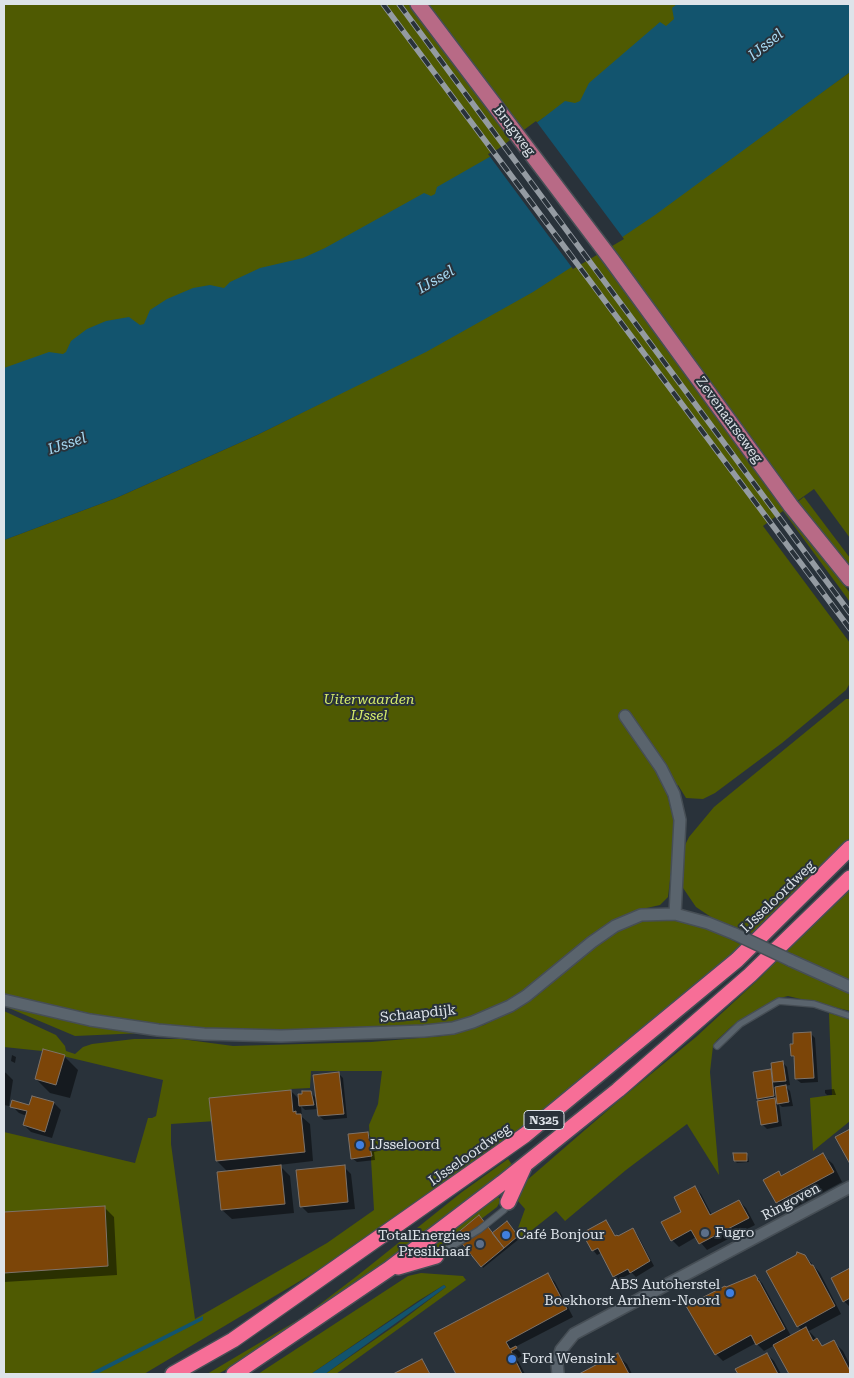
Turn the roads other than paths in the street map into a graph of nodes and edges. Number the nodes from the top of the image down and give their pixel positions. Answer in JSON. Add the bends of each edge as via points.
{"nodes":[{"id":1,"x":418,"y":4,"type":"edge"},
{"id":2,"x":611,"y":259,"type":"joint"},
{"id":3,"x":850,"y":579,"type":"edge"},
{"id":4,"x":625,"y":716,"type":"dead end"},
{"id":5,"x":850,"y":848,"type":"edge"},
{"id":6,"x":850,"y":878,"type":"edge"},
{"id":7,"x":675,"y":914,"type":"junction"},
{"id":8,"x":850,"y":987,"type":"edge"},
{"id":9,"x":4,"y":1000,"type":"edge"},
{"id":10,"x":850,"y":1016,"type":"edge"},
{"id":11,"x":717,"y":1046,"type":"dead end"},
{"id":12,"x":525,"y":1165,"type":"junction"},
{"id":13,"x":850,"y":1188,"type":"edge"},
{"id":14,"x":508,"y":1202,"type":"joint"},
{"id":15,"x":436,"y":1256,"type":"joint"},
{"id":16,"x":389,"y":1270,"type":"junction"},
{"id":17,"x":172,"y":1374,"type":"edge"},
{"id":18,"x":234,"y":1374,"type":"edge"},
{"id":19,"x":558,"y":1374,"type":"edge"}],
"edges":[{"from":1,"to":2,"type":"main road","name":"Brugweg"},
{"from":2,"to":3,"type":"main road","name":"Zevenaarseweg","via":[[791,506]]},
{"from":4,"to":7,"type":"street","via":[[661,768],[674,794],[680,820]]},
{"from":5,"to":17,"type":"highway","name":"IJsseloordweg","number":"N325","via":[[737,960],[525,1135],[233,1340]]},
{"from":6,"to":12,"type":"highway","number":"N325","via":[[750,975],[618,1090]]},
{"from":7,"to":8,"type":"street","name":"Schaapdijk","bridge":true,"via":[[735,934]]},
{"from":7,"to":9,"type":"street","name":"Schaapdijk","via":[[641,915],[615,926],[510,1006],[474,1022],[439,1030],[281,1036],[204,1034],[90,1020]]},
{"from":10,"to":11,"type":"lane","via":[[814,1004],[779,1001],[740,1024]]},
{"from":12,"to":14,"type":"highway"},
{"from":12,"to":16,"type":"highway","number":"N325"},
{"from":13,"to":19,"type":"street","name":"Ringoven","via":[[574,1334],[561,1350]]},
{"from":14,"to":15,"type":"lane","via":[[504,1210],[479,1230]]},
{"from":15,"to":16,"type":"highway"},
{"from":16,"to":18,"type":"highway","number":"N325"}]}
